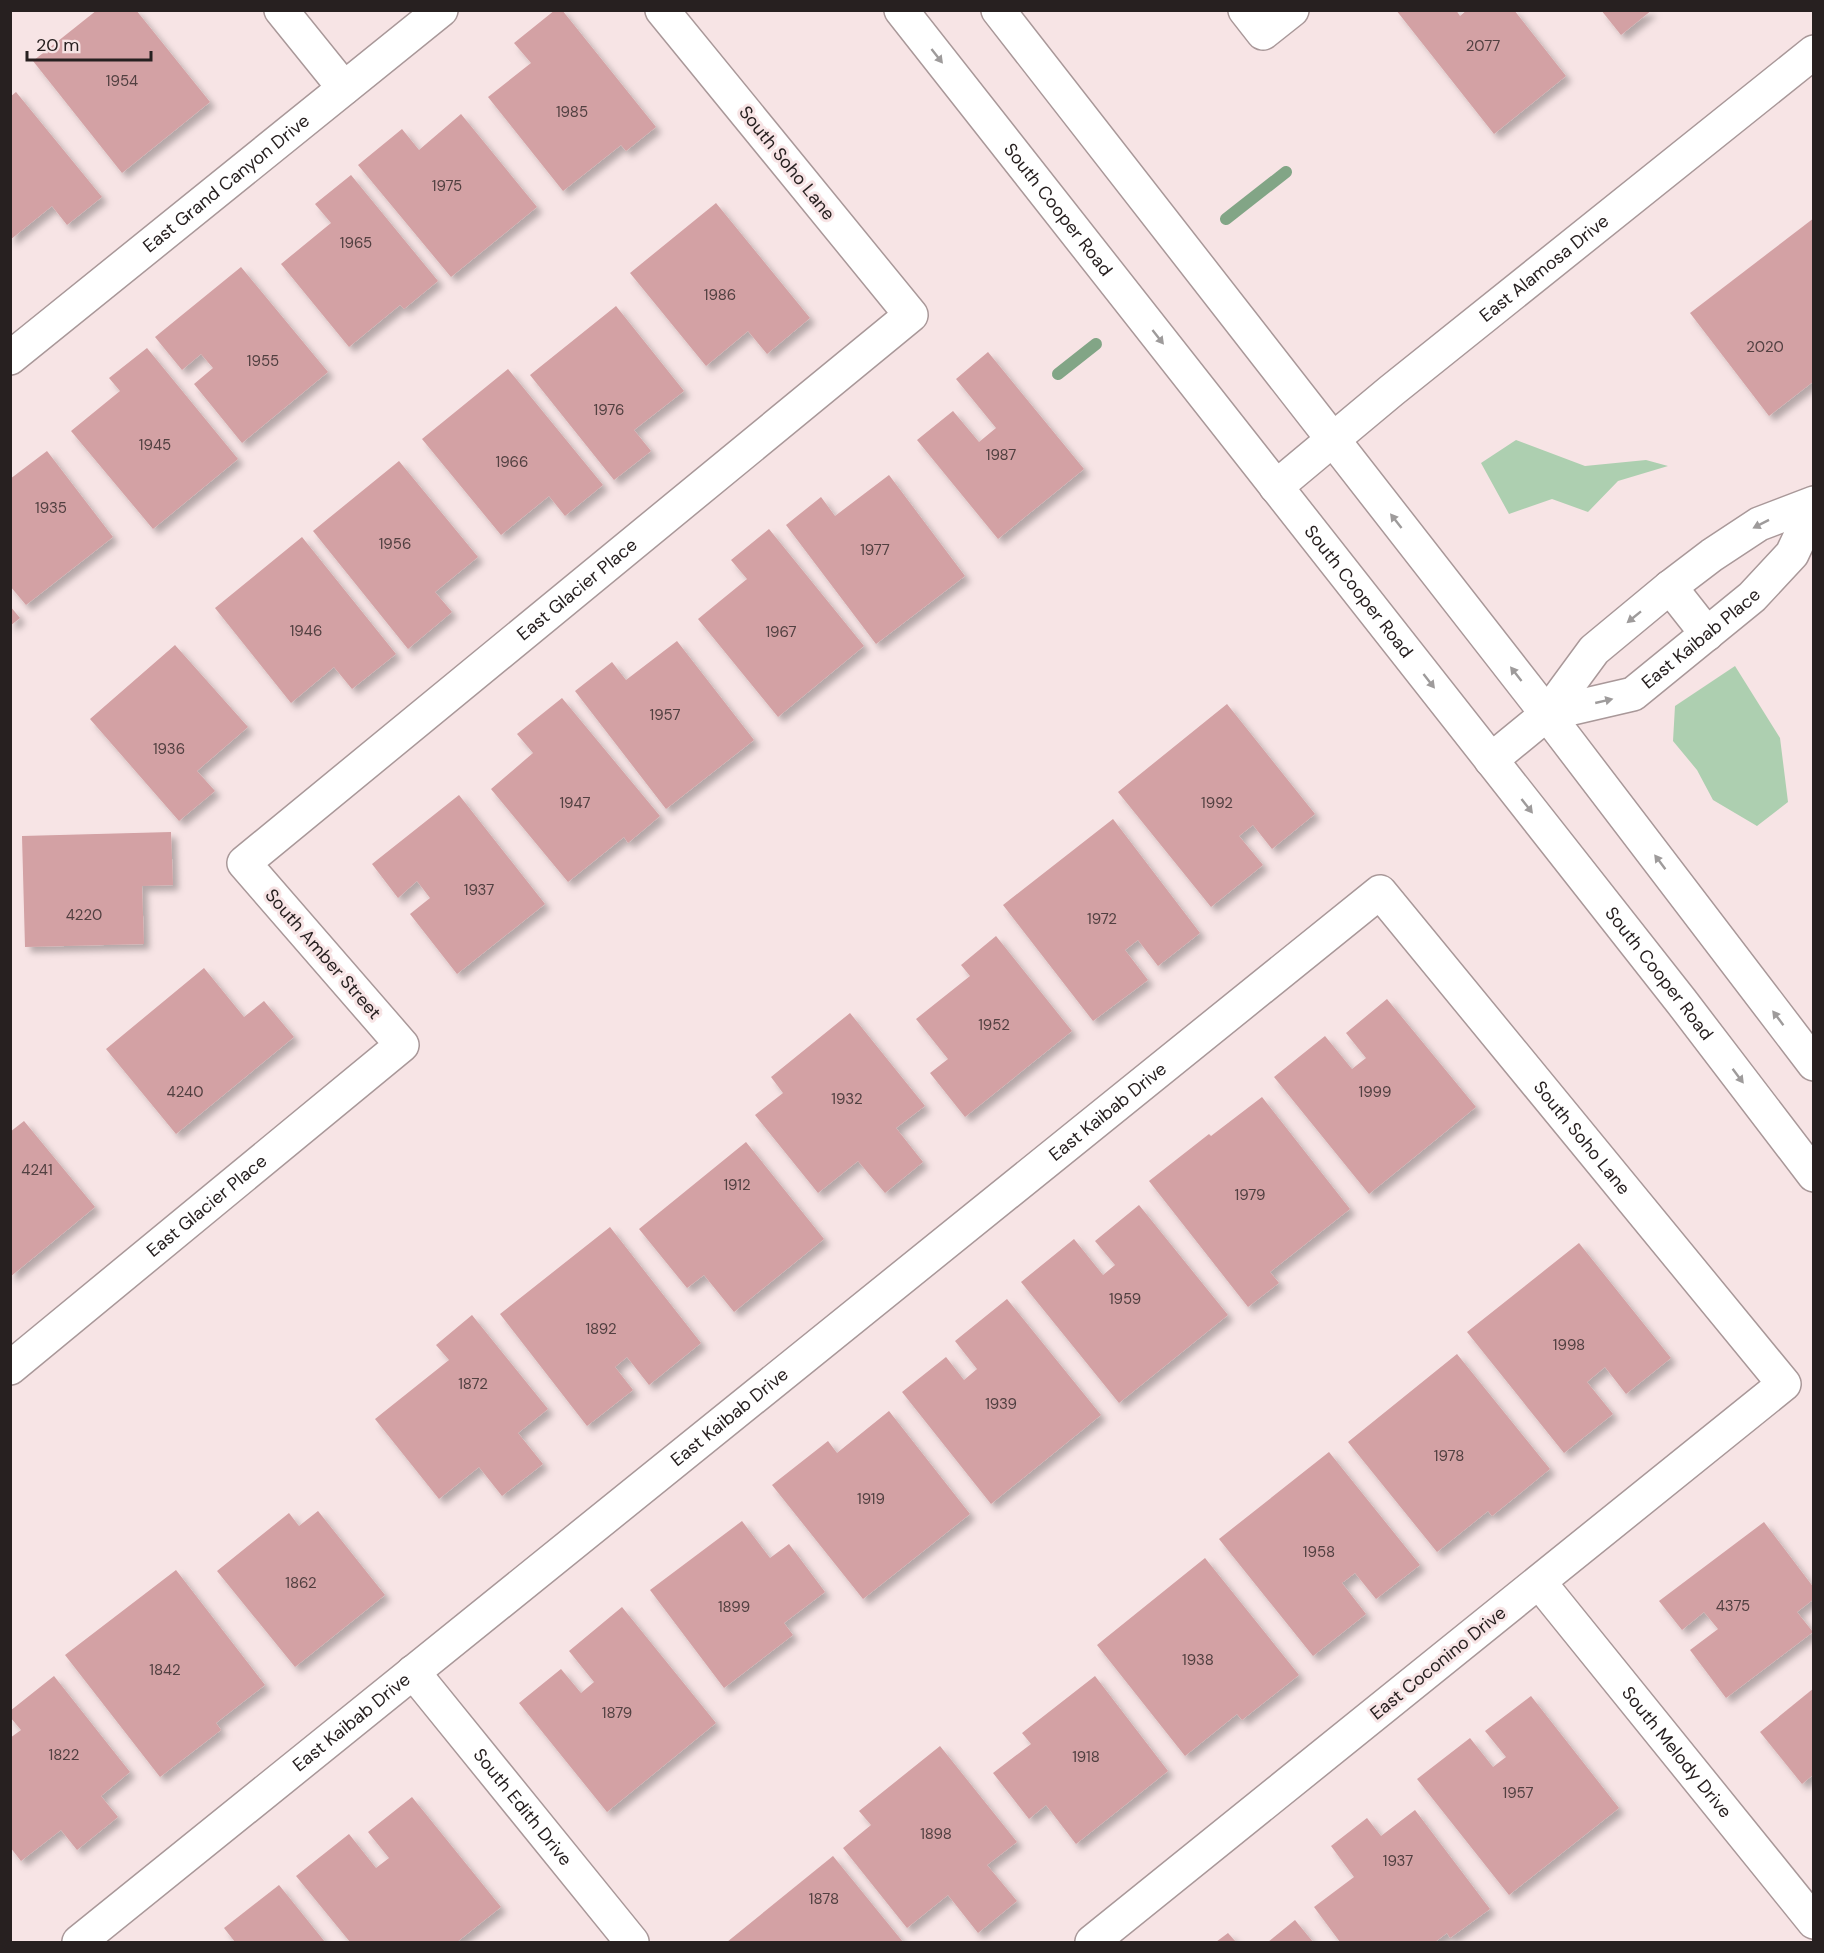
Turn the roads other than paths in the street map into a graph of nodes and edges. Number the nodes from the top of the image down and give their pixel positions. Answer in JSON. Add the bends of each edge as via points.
{"nodes":[{"id":1,"x":281,"y":10,"type":"edge"},
{"id":2,"x":441,"y":10,"type":"edge"},
{"id":3,"x":662,"y":10,"type":"edge"},
{"id":4,"x":901,"y":10,"type":"edge"},
{"id":5,"x":998,"y":10,"type":"edge"},
{"id":6,"x":1292,"y":10,"type":"edge"},
{"id":7,"x":1254,"y":22,"type":"edge"},
{"id":8,"x":1814,"y":52,"type":"edge"},
{"id":9,"x":344,"y":88,"type":"junction"},
{"id":10,"x":911,"y":315,"type":"joint"},
{"id":11,"x":10,"y":358,"type":"edge"},
{"id":12,"x":1333,"y":440,"type":"junction"},
{"id":13,"x":1276,"y":487,"type":"junction"},
{"id":14,"x":1814,"y":505,"type":"edge"},
{"id":15,"x":1670,"y":587,"type":"junction"},
{"id":16,"x":1707,"y":634,"type":"junction"},
{"id":17,"x":1547,"y":714,"type":"junction"},
{"id":18,"x":1491,"y":760,"type":"junction"},
{"id":19,"x":244,"y":863,"type":"joint"},
{"id":20,"x":1380,"y":892,"type":"joint"},
{"id":21,"x":402,"y":1045,"type":"joint"},
{"id":22,"x":1814,"y":1064,"type":"edge"},
{"id":23,"x":1814,"y":1175,"type":"edge"},
{"id":24,"x":10,"y":1368,"type":"edge"},
{"id":25,"x":1784,"y":1384,"type":"joint"},
{"id":26,"x":1539,"y":1582,"type":"junction"},
{"id":27,"x":413,"y":1672,"type":"junction"},
{"id":28,"x":1814,"y":1922,"type":"edge"},
{"id":29,"x":79,"y":1942,"type":"edge"},
{"id":30,"x":632,"y":1942,"type":"edge"},
{"id":31,"x":1092,"y":1942,"type":"edge"}],
"edges":[{"from":1,"to":9,"type":"street"},
{"from":2,"to":9,"type":"street","name":"East Grand Canyon Drive"},
{"from":3,"to":10,"type":"street","name":"South Soho Lane"},
{"from":4,"to":13,"type":"street","name":"South Cooper Road","one_way":true},
{"from":5,"to":12,"type":"street"},
{"from":6,"to":7,"type":"street"},
{"from":8,"to":12,"type":"street","name":"East Alamosa Drive"},
{"from":9,"to":11,"type":"street","name":"East Grand Canyon Drive"},
{"from":10,"to":19,"type":"street","name":"East Glacier Place"},
{"from":12,"to":13,"type":"street","name":"East Alamosa Drive"},
{"from":17,"to":12,"type":"street","one_way":true},
{"from":13,"to":18,"type":"street","name":"South Cooper Road","one_way":true},
{"from":14,"to":15,"type":"street","name":"East Kaibab Place","one_way":true,"via":[[1759,524]]},
{"from":14,"to":16,"type":"street","name":"East Kaibab Place","via":[[1792,554],[1752,597]]},
{"from":15,"to":16,"type":"street"},
{"from":15,"to":17,"type":"street","name":"East Kaibab Place","one_way":true,"via":[[1594,650]]},
{"from":17,"to":16,"type":"street","name":"East Kaibab Place","one_way":true,"via":[[1633,694]]},
{"from":17,"to":18,"type":"street","name":"East Kaibab Place"},
{"from":22,"to":17,"type":"street","one_way":true},
{"from":18,"to":23,"type":"street","name":"South Cooper Road","one_way":true},
{"from":19,"to":21,"type":"street","name":"South Amber Street"},
{"from":20,"to":25,"type":"street","name":"South Soho Lane"},
{"from":20,"to":27,"type":"street","name":"East Kaibab Drive"},
{"from":21,"to":24,"type":"street","name":"East Glacier Place"},
{"from":25,"to":26,"type":"street","name":"East Coconino Drive"},
{"from":26,"to":28,"type":"street","name":"South Melody Drive"},
{"from":26,"to":31,"type":"street","name":"East Coconino Drive"},
{"from":27,"to":29,"type":"street","name":"East Kaibab Drive"},
{"from":27,"to":30,"type":"street","name":"South Edith Drive"}]}
